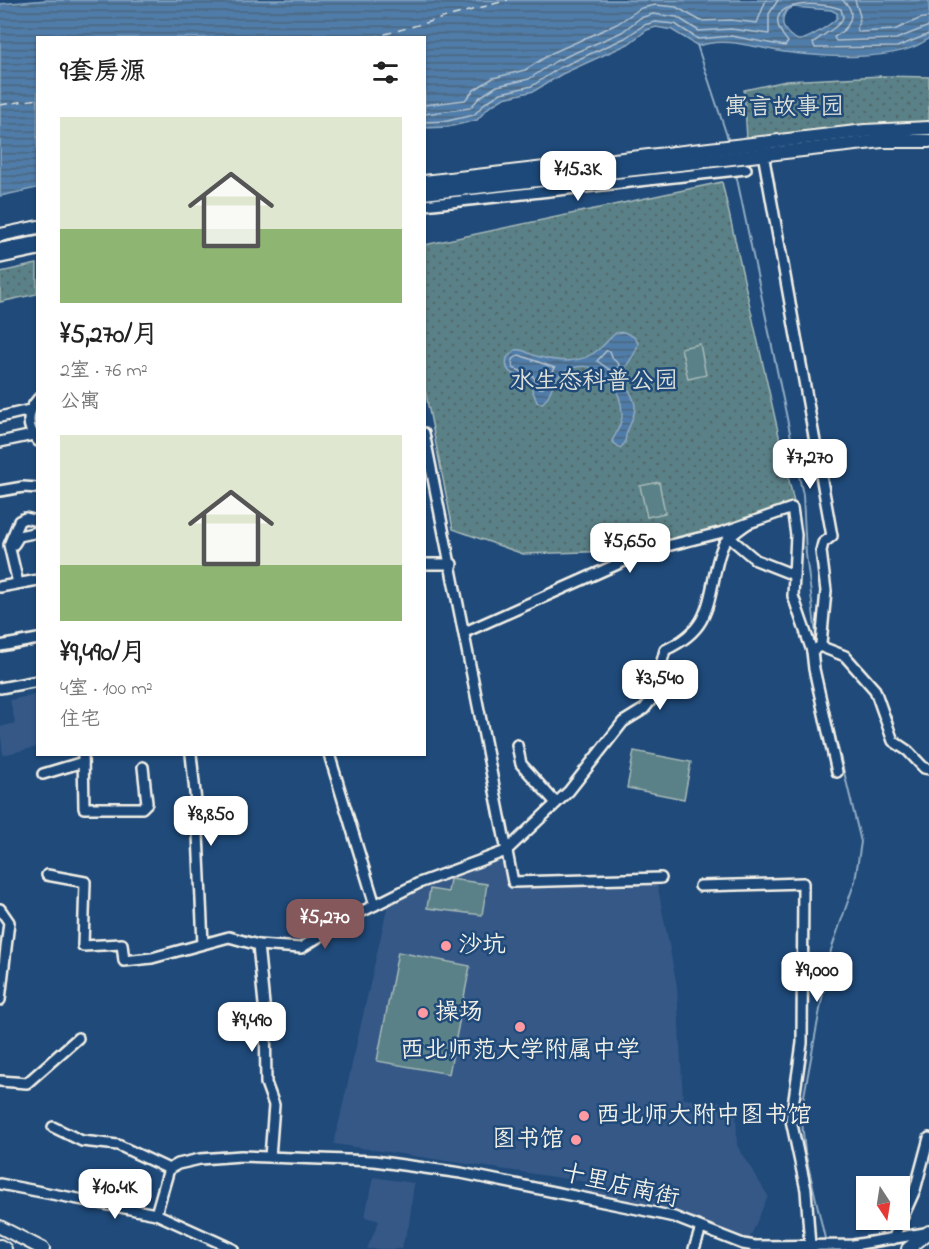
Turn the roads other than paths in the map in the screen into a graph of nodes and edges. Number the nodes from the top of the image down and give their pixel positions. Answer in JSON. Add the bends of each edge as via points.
{"nodes":[{"id":1,"x":929,"y":128,"type":"edge"},
{"id":2,"x":929,"y":141,"type":"edge"},
{"id":3,"x":762,"y":149,"type":"junction"},
{"id":4,"x":744,"y":157,"type":"junction"},
{"id":5,"x":726,"y":159,"type":"junction"},
{"id":6,"x":426,"y":182,"type":"edge"},
{"id":7,"x":426,"y":193,"type":"edge"},
{"id":8,"x":426,"y":205,"type":"edge"},
{"id":9,"x":36,"y":227,"type":"edge"},
{"id":10,"x":0,"y":235,"type":"edge"},
{"id":11,"x":36,"y":243,"type":"edge"},
{"id":12,"x":0,"y":250,"type":"edge"},
{"id":13,"x":36,"y":250,"type":"edge"},
{"id":14,"x":0,"y":258,"type":"edge"},
{"id":15,"x":36,"y":402,"type":"edge"},
{"id":16,"x":30,"y":410,"type":"junction"},
{"id":17,"x":0,"y":417,"type":"edge"},
{"id":18,"x":35,"y":438,"type":"edge"},
{"id":19,"x":0,"y":442,"type":"edge"},
{"id":20,"x":426,"y":442,"type":"edge"},
{"id":21,"x":36,"y":488,"type":"edge"},
{"id":22,"x":0,"y":490,"type":"edge"},
{"id":23,"x":36,"y":521,"type":"edge"},
{"id":24,"x":747,"y":524,"type":"junction"},
{"id":25,"x":36,"y":532,"type":"edge"},
{"id":26,"x":730,"y":538,"type":"junction"},
{"id":27,"x":0,"y":539,"type":"edge"},
{"id":28,"x":11,"y":544,"type":"junction"},
{"id":29,"x":426,"y":564,"type":"edge"},
{"id":30,"x":452,"y":564,"type":"junction"},
{"id":31,"x":794,"y":575,"type":"junction"},
{"id":32,"x":36,"y":580,"type":"edge"},
{"id":33,"x":18,"y":584,"type":"junction"},
{"id":34,"x":0,"y":587,"type":"edge"},
{"id":35,"x":465,"y":632,"type":"junction"},
{"id":36,"x":36,"y":639,"type":"edge"},
{"id":37,"x":0,"y":646,"type":"edge"},
{"id":38,"x":816,"y":649,"type":"junction"},
{"id":39,"x":36,"y":681,"type":"edge"},
{"id":40,"x":0,"y":688,"type":"edge"},
{"id":41,"x":517,"y":745,"type":"dead end"},
{"id":42,"x":191,"y":756,"type":"edge"},
{"id":43,"x":330,"y":756,"type":"edge"},
{"id":44,"x":83,"y":758,"type":"edge"},
{"id":45,"x":143,"y":768,"type":"dead end"},
{"id":46,"x":929,"y":769,"type":"edge"},
{"id":47,"x":837,"y":772,"type":"dead end"},
{"id":48,"x":43,"y":774,"type":"dead end"},
{"id":49,"x":556,"y":803,"type":"junction"},
{"id":50,"x":506,"y":851,"type":"junction"},
{"id":51,"x":47,"y":875,"type":"dead end"},
{"id":52,"x":661,"y":878,"type":"dead end"},
{"id":53,"x":700,"y":886,"type":"dead end"},
{"id":54,"x":375,"y":905,"type":"junction"},
{"id":55,"x":0,"y":909,"type":"edge"},
{"id":56,"x":203,"y":944,"type":"junction"},
{"id":57,"x":258,"y":945,"type":"junction"},
{"id":58,"x":0,"y":1000,"type":"edge"},
{"id":59,"x":78,"y":1038,"type":"dead end"},
{"id":60,"x":0,"y":1081,"type":"edge"},
{"id":61,"x":53,"y":1127,"type":"dead end"},
{"id":62,"x":929,"y":1138,"type":"edge"},
{"id":63,"x":270,"y":1157,"type":"junction"},
{"id":64,"x":169,"y":1169,"type":"junction"},
{"id":65,"x":0,"y":1184,"type":"edge"},
{"id":66,"x":156,"y":1214,"type":"junction"},
{"id":67,"x":0,"y":1227,"type":"edge"},
{"id":68,"x":701,"y":1228,"type":"junction"},
{"id":69,"x":929,"y":1232,"type":"edge"},
{"id":70,"x":893,"y":1239,"type":"junction"},
{"id":71,"x":0,"y":1246,"type":"edge"},
{"id":72,"x":810,"y":1246,"type":"junction"},
{"id":73,"x":5,"y":1249,"type":"edge"},
{"id":74,"x":43,"y":1249,"type":"edge"},
{"id":75,"x":233,"y":1249,"type":"edge"},
{"id":76,"x":694,"y":1249,"type":"edge"},
{"id":77,"x":908,"y":1249,"type":"edge"}],
"edges":[{"from":1,"to":3,"type":"main road","via":[[865,131]]},
{"from":2,"to":3,"type":"main road"},
{"from":3,"to":4,"type":"main road"},
{"from":3,"to":38,"type":"street","via":[[832,536],[822,543],[825,591]]},
{"from":4,"to":5,"type":"main road"},
{"from":4,"to":5,"type":"street"},
{"from":5,"to":6,"type":"main road"},
{"from":5,"to":7,"type":"main road"},
{"from":5,"to":8,"type":"street"},
{"from":9,"to":10,"type":"main road"},
{"from":11,"to":12,"type":"main road"},
{"from":13,"to":14,"type":"street"},
{"from":15,"to":16,"type":"street"},
{"from":16,"to":17,"type":"street"},
{"from":16,"to":18,"type":"street","via":[[28,420]]},
{"from":18,"to":19,"type":"street"},
{"from":20,"to":30,"type":"street"},
{"from":21,"to":22,"type":"street"},
{"from":23,"to":28,"type":"street","via":[[19,521]]},
{"from":24,"to":26,"type":"street"},
{"from":24,"to":31,"type":"street","via":[[792,508],[796,535]]},
{"from":24,"to":35,"type":"street","via":[[647,551]]},
{"from":25,"to":28,"type":"street","via":[[19,536]]},
{"from":26,"to":31,"type":"street","via":[[756,560]]},
{"from":26,"to":49,"type":"street","via":[[716,566],[710,602],[701,622],[687,640],[665,650],[652,699],[623,722]]},
{"from":27,"to":28,"type":"street"},
{"from":28,"to":33,"type":"street"},
{"from":29,"to":30,"type":"street"},
{"from":30,"to":35,"type":"street"},
{"from":31,"to":38,"type":"street","via":[[793,596]]},
{"from":32,"to":33,"type":"street"},
{"from":33,"to":34,"type":"street"},
{"from":35,"to":50,"type":"street"},
{"from":36,"to":37,"type":"street"},
{"from":38,"to":46,"type":"street","via":[[845,656],[875,690],[893,741]]},
{"from":38,"to":47,"type":"street"},
{"from":39,"to":40,"type":"street"},
{"from":41,"to":49,"type":"street","via":[[521,764]]},
{"from":42,"to":56,"type":"street"},
{"from":43,"to":54,"type":"street"},
{"from":44,"to":45,"type":"street","via":[[84,808],[142,808],[147,803]]},
{"from":44,"to":48,"type":"street"},
{"from":49,"to":50,"type":"street"},
{"from":50,"to":52,"type":"street","via":[[513,882]]},
{"from":50,"to":54,"type":"street","via":[[418,883]]},
{"from":51,"to":56,"type":"street","via":[[85,882],[82,946],[122,944],[124,961]]},
{"from":53,"to":72,"type":"street","via":[[803,883],[802,1043],[791,1120],[806,1190]]},
{"from":54,"to":57,"type":"street","via":[[302,948]]},
{"from":55,"to":58,"type":"street","via":[[9,922]]},
{"from":56,"to":57,"type":"street","via":[[230,937]]},
{"from":57,"to":63,"type":"street","via":[[266,1083],[274,1105]]},
{"from":59,"to":60,"type":"street","via":[[27,1083]]},
{"from":61,"to":64,"type":"street","via":[[82,1141],[118,1145]]},
{"from":62,"to":70,"type":"street","via":[[915,1190]]},
{"from":63,"to":64,"type":"street","name":"十里店南街","via":[[200,1159]]},
{"from":63,"to":68,"type":"street","name":"十里店南街","via":[[374,1161],[461,1173],[638,1209]]},
{"from":64,"to":66,"type":"street"},
{"from":65,"to":66,"type":"street"},
{"from":66,"to":75,"type":"street"},
{"from":67,"to":74,"type":"main road"},
{"from":68,"to":72,"type":"street","name":"十里店南街","via":[[743,1244]]},
{"from":68,"to":76,"type":"street"},
{"from":69,"to":70,"type":"street","name":"十里店南街"},
{"from":69,"to":77,"type":"main road"},
{"from":70,"to":72,"type":"street","name":"十里店南街"},
{"from":71,"to":73,"type":"main road"}]}
